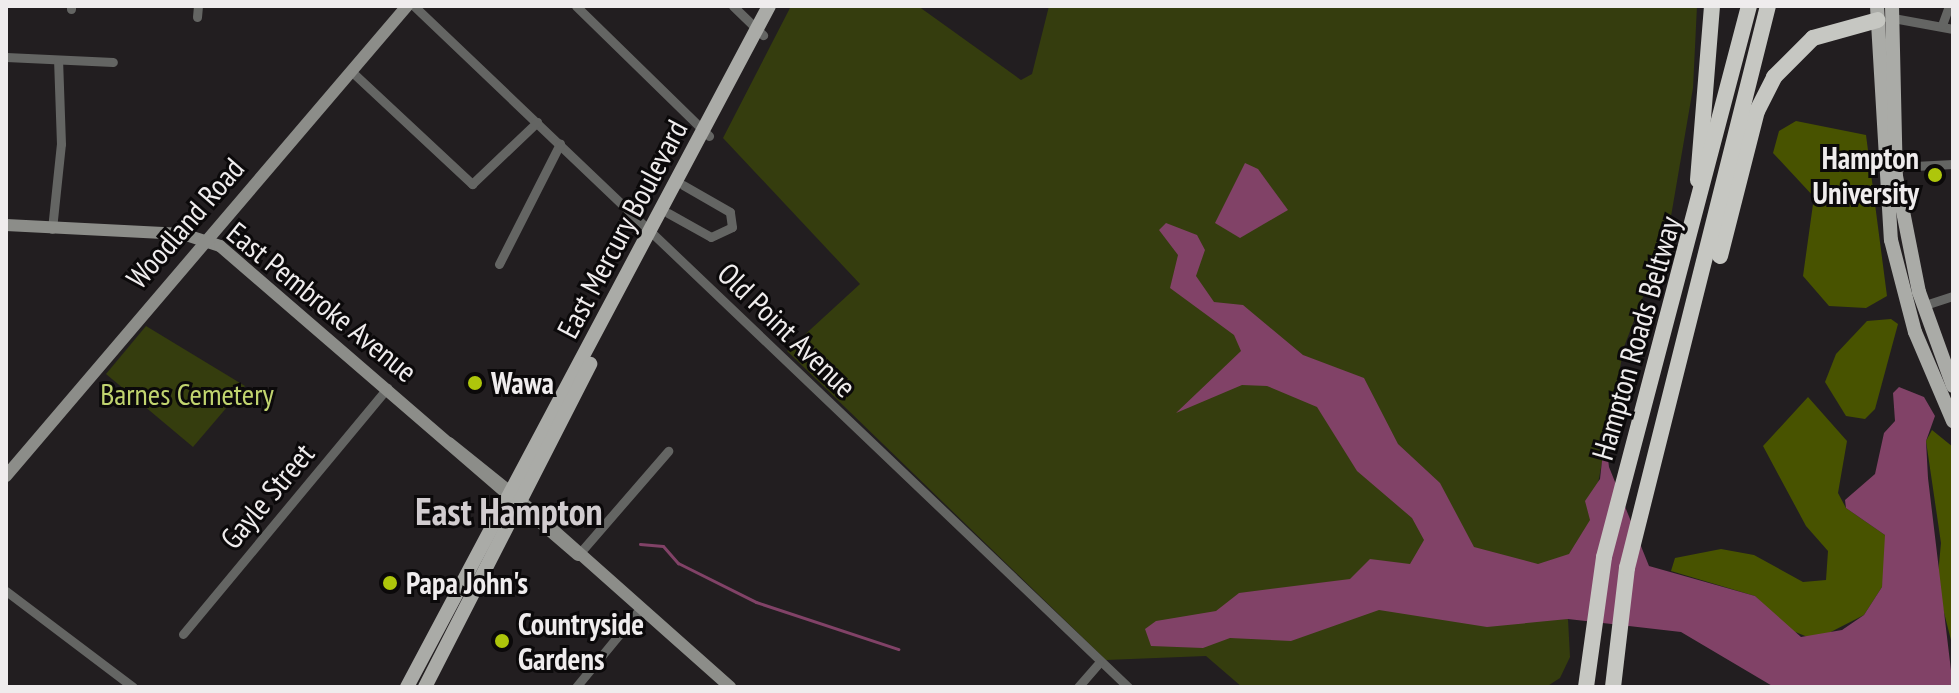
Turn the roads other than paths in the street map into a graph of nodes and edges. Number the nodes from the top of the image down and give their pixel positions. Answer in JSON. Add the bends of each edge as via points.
{"nodes":[{"id":1,"x":198,"y":6,"type":"edge"},
{"id":2,"x":407,"y":6,"type":"edge"},
{"id":3,"x":414,"y":6,"type":"edge"},
{"id":4,"x":576,"y":6,"type":"edge"},
{"id":5,"x":733,"y":6,"type":"edge"},
{"id":6,"x":769,"y":6,"type":"edge"},
{"id":7,"x":778,"y":6,"type":"edge"},
{"id":8,"x":1712,"y":6,"type":"edge"},
{"id":9,"x":1749,"y":6,"type":"edge"},
{"id":10,"x":1768,"y":6,"type":"edge"},
{"id":11,"x":1949,"y":6,"type":"edge"},
{"id":12,"x":1885,"y":12,"type":"edge"},
{"id":13,"x":197,"y":17,"type":"dead end"},
{"id":14,"x":1942,"y":25,"type":"junction"},
{"id":15,"x":1953,"y":29,"type":"edge"},
{"id":16,"x":760,"y":32,"type":"junction"},
{"id":17,"x":6,"y":57,"type":"edge"},
{"id":18,"x":58,"y":60,"type":"junction"},
{"id":19,"x":113,"y":62,"type":"dead end"},
{"id":20,"x":351,"y":71,"type":"junction"},
{"id":21,"x":537,"y":122,"type":"junction"},
{"id":22,"x":706,"y":134,"type":"junction"},
{"id":23,"x":560,"y":144,"type":"junction"},
{"id":24,"x":1953,"y":164,"type":"edge"},
{"id":25,"x":1895,"y":167,"type":"junction"},
{"id":26,"x":683,"y":185,"type":"junction"},
{"id":27,"x":668,"y":213,"type":"junction"},
{"id":28,"x":6,"y":225,"type":"edge"},
{"id":29,"x":52,"y":229,"type":"junction"},
{"id":30,"x":653,"y":234,"type":"junction"},
{"id":31,"x":205,"y":239,"type":"junction"},
{"id":32,"x":499,"y":264,"type":"dead end"},
{"id":33,"x":1953,"y":296,"type":"edge"},
{"id":34,"x":1923,"y":305,"type":"junction"},
{"id":35,"x":1908,"y":310,"type":"junction"},
{"id":36,"x":1671,"y":319,"type":"junction"},
{"id":37,"x":1953,"y":386,"type":"edge"},
{"id":38,"x":387,"y":388,"type":"junction"},
{"id":39,"x":1669,"y":405,"type":"junction"},
{"id":40,"x":1953,"y":421,"type":"edge"},
{"id":41,"x":668,"y":451,"type":"dead end"},
{"id":42,"x":6,"y":476,"type":"edge"},
{"id":43,"x":507,"y":495,"type":"junction"},
{"id":44,"x":520,"y":506,"type":"junction"},
{"id":45,"x":578,"y":555,"type":"junction"},
{"id":46,"x":6,"y":591,"type":"edge"},
{"id":47,"x":640,"y":609,"type":"junction"},
{"id":48,"x":183,"y":634,"type":"dead end"},
{"id":49,"x":1099,"y":663,"type":"junction"},
{"id":50,"x":133,"y":687,"type":"edge"},
{"id":51,"x":407,"y":687,"type":"edge"},
{"id":52,"x":425,"y":687,"type":"edge"},
{"id":53,"x":576,"y":687,"type":"edge"},
{"id":54,"x":730,"y":687,"type":"edge"},
{"id":55,"x":1078,"y":687,"type":"edge"},
{"id":56,"x":1128,"y":687,"type":"edge"},
{"id":57,"x":1586,"y":687,"type":"edge"},
{"id":58,"x":1613,"y":687,"type":"edge"}],
"edges":[{"from":1,"to":13,"type":"street"},
{"from":2,"to":20,"type":"main road","name":"Woodland Road"},
{"from":3,"to":21,"type":"street","name":"Old Point Avenue"},
{"from":4,"to":22,"type":"street"},
{"from":5,"to":16,"type":"street"},
{"from":6,"to":16,"type":"main road","name":"East Mercury Boulevard"},
{"from":7,"to":16,"type":"main road","name":"East Mercury Boulevard"},
{"from":8,"to":36,"type":"highway","via":[[1700,171]]},
{"from":9,"to":36,"type":"highway","name":"Hampton Roads Beltway"},
{"from":10,"to":39,"type":"highway","name":"Hampton Roads Beltway"},
{"from":11,"to":14,"type":"street"},
{"from":12,"to":14,"type":"street"},
{"from":12,"to":25,"type":"main road"},
{"from":12,"to":35,"type":"main road","via":[[1885,196]]},
{"from":12,"to":39,"type":"highway","via":[[1813,38],[1765,93],[1694,349]]},
{"from":14,"to":15,"type":"street"},
{"from":16,"to":22,"type":"main road","name":"East Mercury Boulevard"},
{"from":17,"to":18,"type":"street"},
{"from":18,"to":19,"type":"street"},
{"from":18,"to":29,"type":"street","via":[[61,144]]},
{"from":20,"to":21,"type":"street","via":[[465,182],[479,181]]},
{"from":20,"to":31,"type":"main road","name":"Woodland Road"},
{"from":21,"to":23,"type":"street","name":"Old Point Avenue"},
{"from":22,"to":26,"type":"main road","name":"East Mercury Boulevard"},
{"from":22,"to":30,"type":"main road","name":"East Mercury Boulevard"},
{"from":23,"to":30,"type":"street","name":"Old Point Avenue"},
{"from":23,"to":32,"type":"street"},
{"from":24,"to":25,"type":"street"},
{"from":25,"to":34,"type":"main road"},
{"from":26,"to":27,"type":"main road","name":"East Mercury Boulevard"},
{"from":26,"to":27,"type":"street","via":[[730,212],[732,227],[711,237]]},
{"from":27,"to":30,"type":"main road","name":"East Mercury Boulevard"},
{"from":28,"to":29,"type":"main road","name":"East Pembroke Avenue"},
{"from":29,"to":31,"type":"main road","name":"East Pembroke Avenue"},
{"from":30,"to":43,"type":"main road","name":"East Mercury Boulevard"},
{"from":30,"to":44,"type":"main road","name":"East Mercury Boulevard"},
{"from":30,"to":49,"type":"street","name":"Old Point Avenue"},
{"from":31,"to":38,"type":"main road","name":"East Pembroke Avenue","via":[[238,259]]},
{"from":31,"to":42,"type":"main road","name":"Woodland Road"},
{"from":33,"to":34,"type":"street"},
{"from":34,"to":35,"type":"street"},
{"from":34,"to":37,"type":"main road"},
{"from":35,"to":40,"type":"main road"},
{"from":36,"to":57,"type":"highway","name":"Hampton Roads Beltway","via":[[1595,595]]},
{"from":38,"to":43,"type":"main road","name":"East Pembroke Avenue"},
{"from":38,"to":48,"type":"street","name":"Gayle Street"},
{"from":39,"to":58,"type":"highway","name":"Hampton Roads Beltway","via":[[1621,596]]},
{"from":41,"to":45,"type":"street"},
{"from":43,"to":44,"type":"main road","name":"East Pembroke Avenue"},
{"from":43,"to":51,"type":"main road","name":"East Mercury Boulevard"},
{"from":44,"to":45,"type":"main road","name":"East Pembroke Avenue"},
{"from":44,"to":52,"type":"main road","name":"East Mercury Boulevard"},
{"from":45,"to":47,"type":"main road","name":"East Pembroke Avenue"},
{"from":46,"to":50,"type":"street"},
{"from":47,"to":53,"type":"street"},
{"from":47,"to":54,"type":"main road","name":"East Pembroke Avenue"},
{"from":49,"to":55,"type":"street"},
{"from":49,"to":56,"type":"street","name":"Old Point Avenue"}]}
